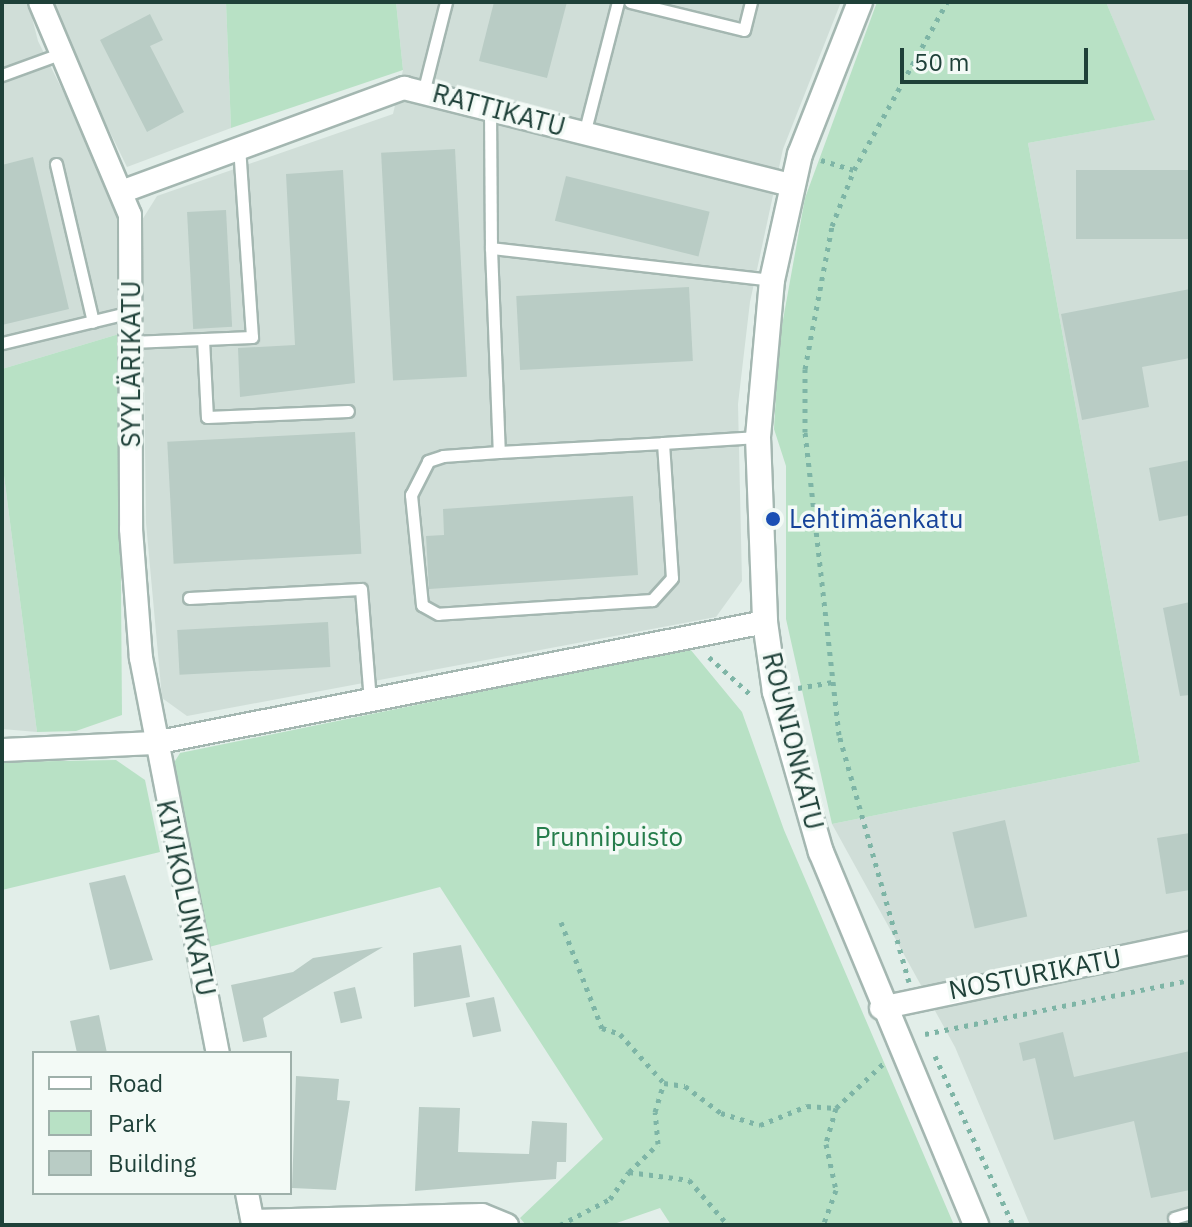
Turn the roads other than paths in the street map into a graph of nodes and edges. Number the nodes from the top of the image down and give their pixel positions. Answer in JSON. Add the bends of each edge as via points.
{"nodes":[{"id":1,"x":40,"y":2,"type":"edge"},
{"id":2,"x":446,"y":2,"type":"edge"},
{"id":3,"x":618,"y":2,"type":"edge"},
{"id":4,"x":630,"y":2,"type":"edge"},
{"id":5,"x":751,"y":2,"type":"edge"},
{"id":6,"x":860,"y":2,"type":"edge"},
{"id":7,"x":57,"y":55,"type":"junction"},
{"id":8,"x":2,"y":75,"type":"edge"},
{"id":9,"x":424,"y":89,"type":"junction"},
{"id":10,"x":490,"y":107,"type":"junction"},
{"id":11,"x":584,"y":134,"type":"junction"},
{"id":12,"x":239,"y":146,"type":"junction"},
{"id":13,"x":56,"y":164,"type":"dead end"},
{"id":14,"x":793,"y":186,"type":"junction"},
{"id":15,"x":121,"y":192,"type":"junction"},
{"id":16,"x":491,"y":248,"type":"junction"},
{"id":17,"x":772,"y":280,"type":"junction"},
{"id":18,"x":131,"y":312,"type":"junction"},
{"id":19,"x":93,"y":322,"type":"junction"},
{"id":20,"x":203,"y":339,"type":"junction"},
{"id":21,"x":131,"y":342,"type":"junction"},
{"id":22,"x":2,"y":343,"type":"edge"},
{"id":23,"x":348,"y":411,"type":"dead end"},
{"id":24,"x":758,"y":437,"type":"junction"},
{"id":25,"x":663,"y":443,"type":"junction"},
{"id":26,"x":499,"y":452,"type":"junction"},
{"id":27,"x":189,"y":598,"type":"dead end"},
{"id":28,"x":765,"y":622,"type":"junction"},
{"id":29,"x":370,"y":700,"type":"junction"},
{"id":30,"x":154,"y":743,"type":"junction"},
{"id":31,"x":2,"y":750,"type":"edge"},
{"id":32,"x":1190,"y":943,"type":"edge"},
{"id":33,"x":881,"y":1008,"type":"junction"},
{"id":34,"x":218,"y":1051,"type":"edge"},
{"id":35,"x":247,"y":1195,"type":"edge"},
{"id":36,"x":1190,"y":1213,"type":"edge"},
{"id":37,"x":1174,"y":1218,"type":"dead end"},
{"id":38,"x":253,"y":1223,"type":"edge"},
{"id":39,"x":507,"y":1225,"type":"edge"},
{"id":40,"x":976,"y":1225,"type":"edge"}],
"edges":[{"from":1,"to":7,"type":"street","name":"SYYLÄRIKATU"},
{"from":2,"to":9,"type":"lane"},
{"from":3,"to":11,"type":"lane"},
{"from":4,"to":5,"type":"lane","via":[[744,30]]},
{"from":6,"to":14,"type":"main road","name":"ROUNIONKATU","via":[[800,154]]},
{"from":7,"to":8,"type":"lane"},
{"from":7,"to":15,"type":"street","name":"SYYLÄRIKATU"},
{"from":9,"to":10,"type":"street","name":"RATTIKATU"},
{"from":9,"to":12,"type":"street","name":"RATTIKATU","via":[[381,93]]},
{"from":10,"to":11,"type":"street","name":"RATTIKATU"},
{"from":10,"to":16,"type":"lane"},
{"from":11,"to":14,"type":"street","name":"RATTIKATU"},
{"from":12,"to":15,"type":"street","name":"RATTIKATU"},
{"from":12,"to":20,"type":"lane","via":[[252,337]]},
{"from":13,"to":19,"type":"lane"},
{"from":14,"to":17,"type":"main road","name":"ROUNIONKATU"},
{"from":15,"to":18,"type":"street","name":"SYYLÄRIKATU","via":[[130,215]]},
{"from":16,"to":17,"type":"lane"},
{"from":16,"to":26,"type":"lane"},
{"from":17,"to":24,"type":"main road","name":"ROUNIONKATU"},
{"from":18,"to":19,"type":"lane"},
{"from":18,"to":21,"type":"street","name":"SYYLÄRIKATU"},
{"from":19,"to":22,"type":"lane"},
{"from":20,"to":21,"type":"lane"},
{"from":20,"to":23,"type":"lane","via":[[207,417]]},
{"from":21,"to":30,"type":"street","name":"SYYLÄRIKATU","via":[[131,529]]},
{"from":24,"to":25,"type":"lane"},
{"from":24,"to":28,"type":"main road","name":"ROUNIONKATU"},
{"from":25,"to":26,"type":"lane"},
{"from":25,"to":26,"type":"lane","via":[[672,578],[652,600],[430,611],[419,596],[413,481],[443,456]]},
{"from":27,"to":29,"type":"lane","via":[[361,589]]},
{"from":28,"to":29,"type":"street"},
{"from":28,"to":33,"type":"main road","name":"ROUNIONKATU","via":[[775,692],[821,852]]},
{"from":29,"to":30,"type":"street"},
{"from":30,"to":31,"type":"street"},
{"from":30,"to":34,"type":"street","name":"KIVIKOLUNKATU"},
{"from":32,"to":33,"type":"street","name":"NOSTURIKATU"},
{"from":33,"to":40,"type":"main road","name":"ROUNIONKATU"},
{"from":35,"to":38,"type":"street"},
{"from":36,"to":37,"type":"lane"},
{"from":38,"to":39,"type":"street","via":[[482,1215]]}]}
